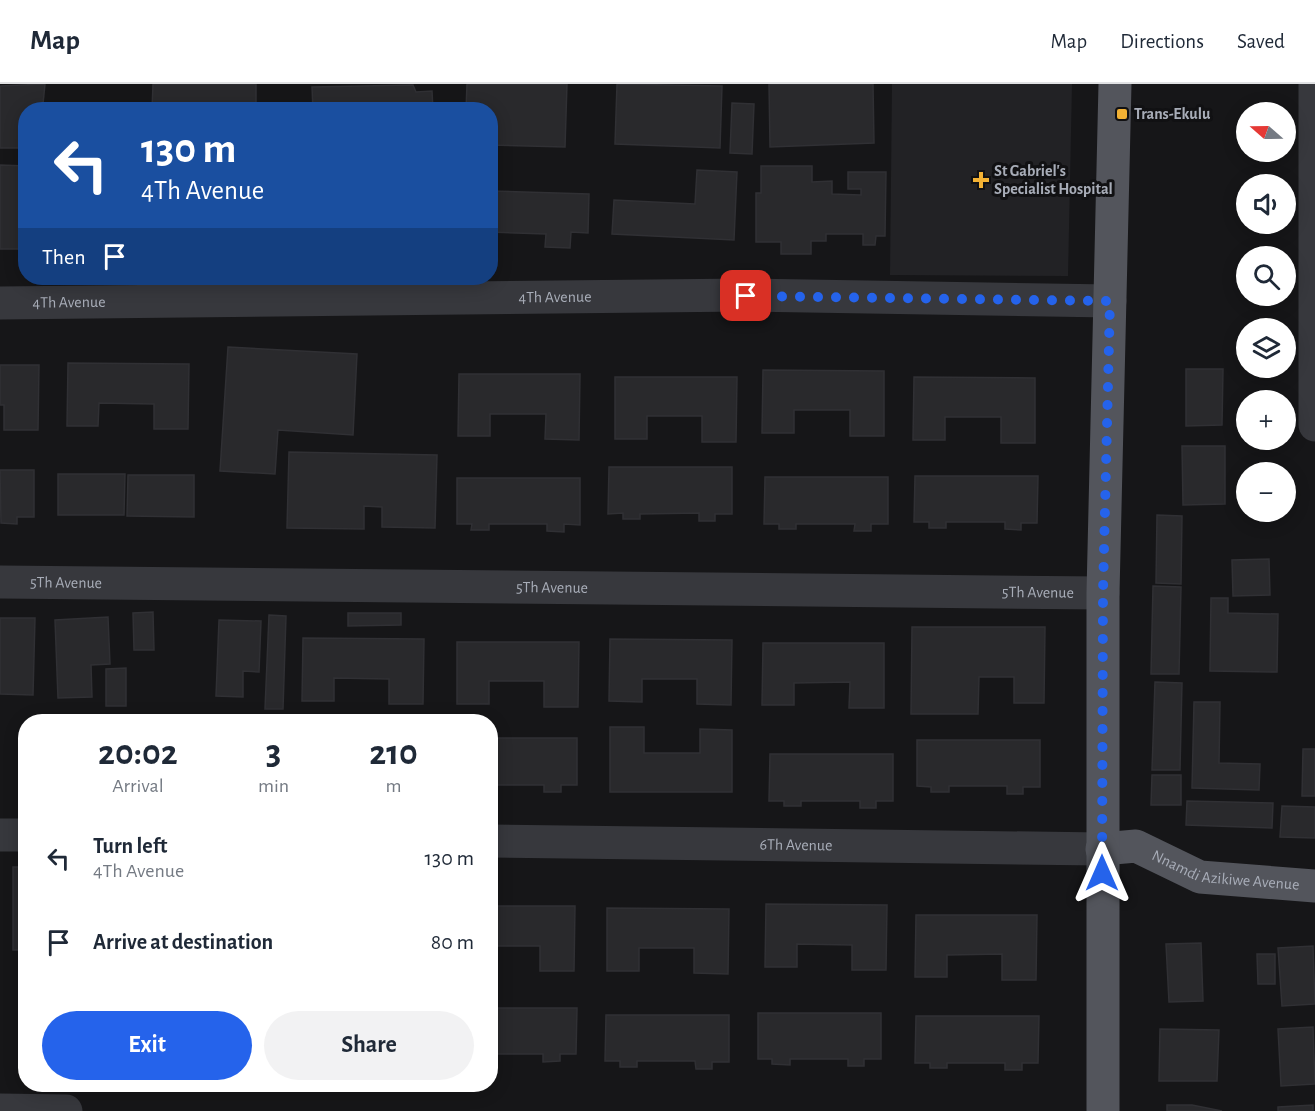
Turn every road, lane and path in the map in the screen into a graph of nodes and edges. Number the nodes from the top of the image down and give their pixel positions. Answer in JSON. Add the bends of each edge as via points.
{"nodes":[{"id":1,"x":1115,"y":84,"type":"edge"},
{"id":2,"x":1315,"y":84,"type":"edge"},
{"id":3,"x":1110,"y":301,"type":"junction"},
{"id":4,"x":0,"y":303,"type":"edge"},
{"id":5,"x":1315,"y":425,"type":"edge"},
{"id":6,"x":0,"y":582,"type":"edge"},
{"id":7,"x":1103,"y":592,"type":"junction"},
{"id":8,"x":0,"y":835,"type":"edge"},
{"id":9,"x":18,"y":835,"type":"edge"},
{"id":10,"x":498,"y":841,"type":"edge"},
{"id":11,"x":1102,"y":849,"type":"junction"},
{"id":12,"x":1315,"y":886,"type":"edge"},
{"id":13,"x":0,"y":1110,"type":"edge"},
{"id":14,"x":66,"y":1111,"type":"edge"},
{"id":15,"x":1103,"y":1111,"type":"edge"}],
"edges":[{"from":1,"to":3,"type":"main road"},
{"from":2,"to":5,"type":"street"},
{"from":3,"to":4,"type":"street","name":"4Th Avenue","via":[[746,296]]},
{"from":3,"to":7,"type":"main road"},
{"from":6,"to":7,"type":"street","name":"5Th Avenue"},
{"from":7,"to":11,"type":"main road"},
{"from":8,"to":9,"type":"street"},
{"from":10,"to":11,"type":"street","name":"6Th Avenue"},
{"from":11,"to":12,"type":"main road","name":"Nnamdi Azikiwe Avenue","via":[[1136,846],[1200,878]]},
{"from":11,"to":15,"type":"main road"},
{"from":13,"to":14,"type":"street"}]}
